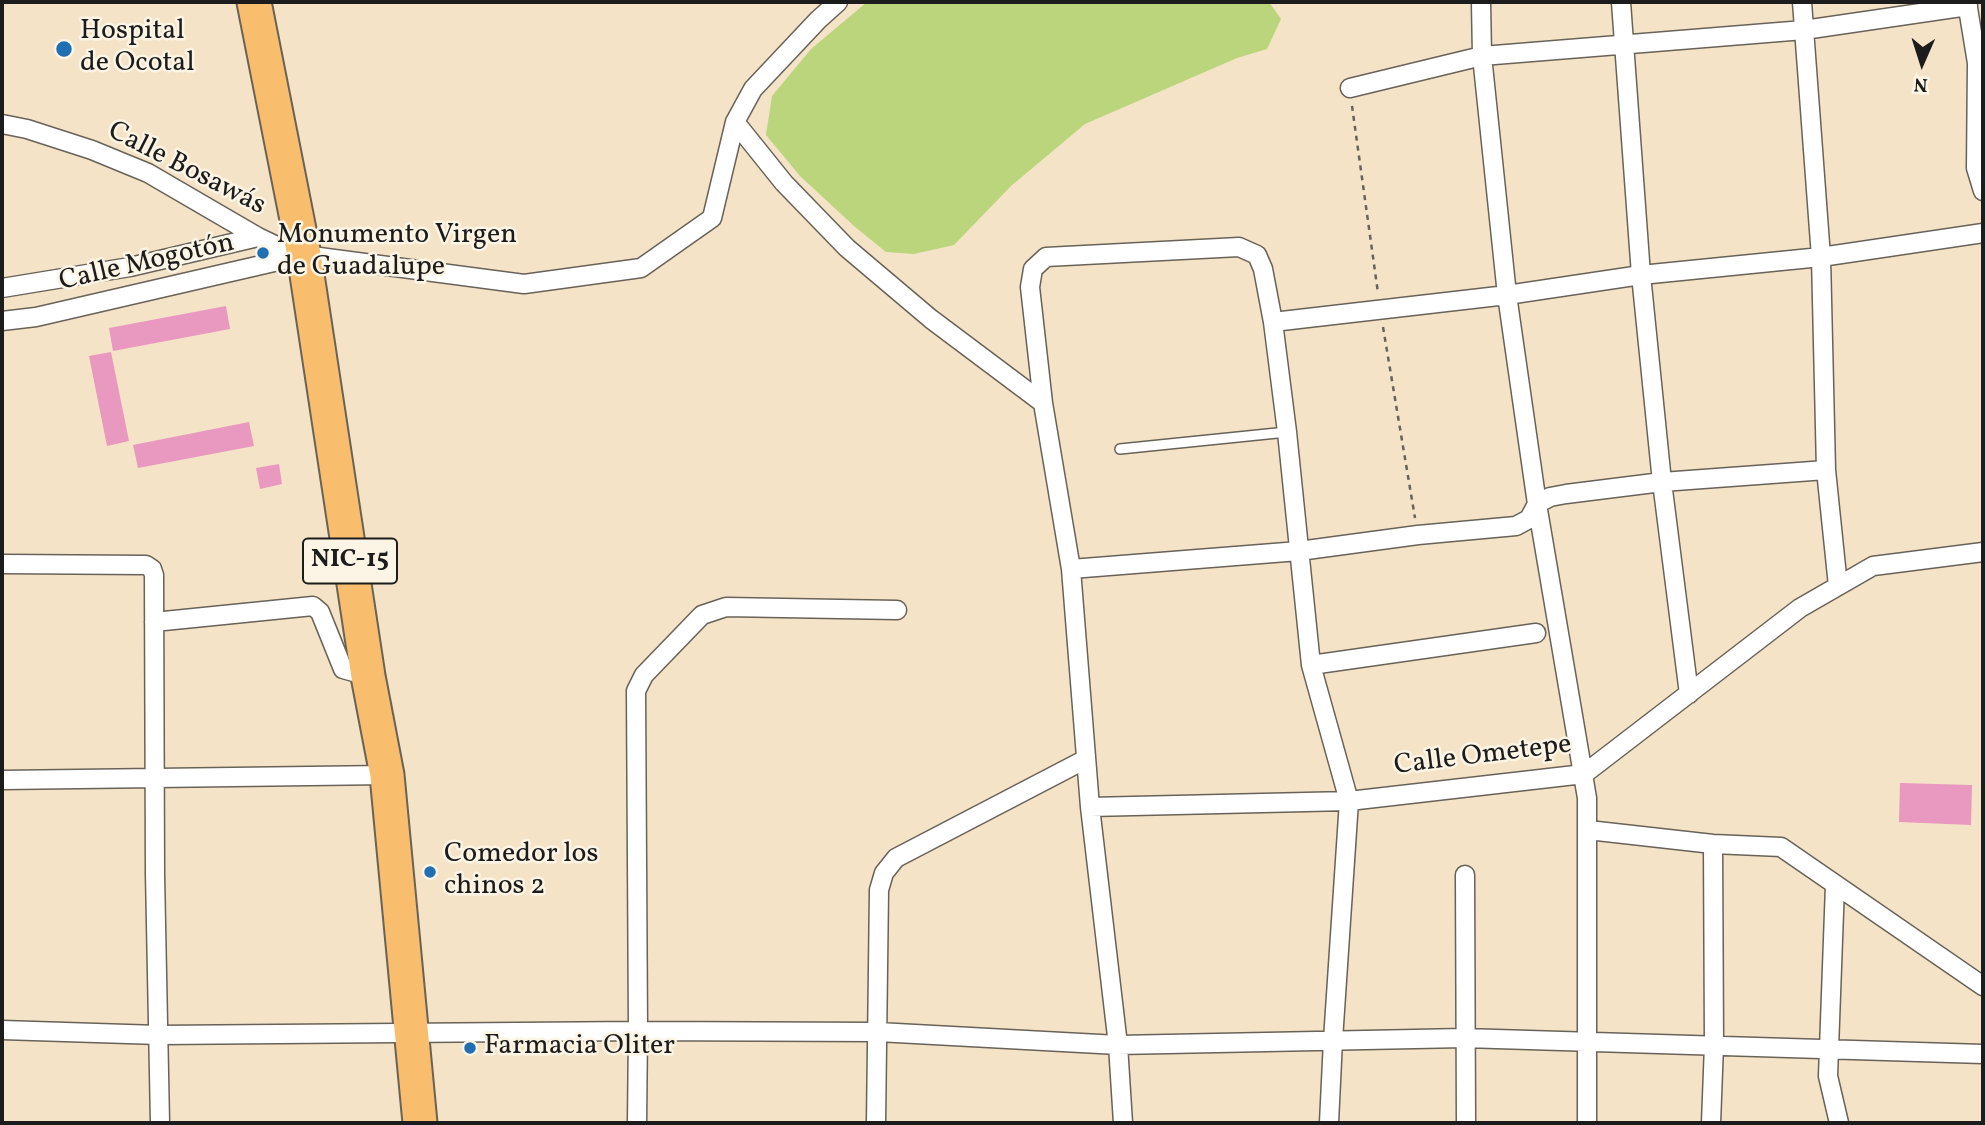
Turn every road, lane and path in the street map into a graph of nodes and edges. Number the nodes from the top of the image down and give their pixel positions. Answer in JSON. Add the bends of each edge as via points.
{"nodes":[{"id":1,"x":254,"y":2,"type":"edge"},
{"id":2,"x":838,"y":2,"type":"edge"},
{"id":3,"x":1481,"y":2,"type":"edge"},
{"id":4,"x":1621,"y":2,"type":"edge"},
{"id":5,"x":1802,"y":2,"type":"edge"},
{"id":6,"x":1968,"y":4,"type":"edge"},
{"id":7,"x":1804,"y":30,"type":"junction"},
{"id":8,"x":1624,"y":44,"type":"junction"},
{"id":9,"x":1482,"y":56,"type":"junction"},
{"id":10,"x":1350,"y":88,"type":"dead end"},
{"id":11,"x":735,"y":122,"type":"junction"},
{"id":12,"x":2,"y":124,"type":"edge"},
{"id":13,"x":1983,"y":191,"type":"edge"},
{"id":14,"x":1983,"y":233,"type":"edge"},
{"id":15,"x":258,"y":237,"type":"junction"},
{"id":16,"x":304,"y":255,"type":"junction"},
{"id":17,"x":1821,"y":257,"type":"junction"},
{"id":18,"x":1641,"y":275,"type":"junction"},
{"id":19,"x":2,"y":288,"type":"edge"},
{"id":20,"x":1507,"y":295,"type":"junction"},
{"id":21,"x":2,"y":321,"type":"edge"},
{"id":22,"x":1273,"y":322,"type":"junction"},
{"id":23,"x":1043,"y":403,"type":"junction"},
{"id":24,"x":1287,"y":432,"type":"junction"},
{"id":25,"x":1120,"y":449,"type":"dead end"},
{"id":26,"x":1826,"y":470,"type":"junction"},
{"id":27,"x":1662,"y":482,"type":"junction"},
{"id":28,"x":1537,"y":504,"type":"junction"},
{"id":29,"x":1299,"y":551,"type":"junction"},
{"id":30,"x":1983,"y":552,"type":"edge"},
{"id":31,"x":2,"y":565,"type":"edge"},
{"id":32,"x":1071,"y":569,"type":"junction"},
{"id":33,"x":1838,"y":586,"type":"junction"},
{"id":34,"x":897,"y":610,"type":"dead end"},
{"id":35,"x":155,"y":622,"type":"junction"},
{"id":36,"x":1536,"y":633,"type":"dead end"},
{"id":37,"x":1311,"y":664,"type":"junction"},
{"id":38,"x":368,"y":676,"type":"junction"},
{"id":39,"x":1689,"y":694,"type":"junction"},
{"id":40,"x":1086,"y":758,"type":"junction"},
{"id":41,"x":1584,"y":774,"type":"junction"},
{"id":42,"x":387,"y":775,"type":"junction"},
{"id":43,"x":155,"y":779,"type":"junction"},
{"id":44,"x":2,"y":780,"type":"edge"},
{"id":45,"x":1349,"y":800,"type":"junction"},
{"id":46,"x":1090,"y":807,"type":"junction"},
{"id":47,"x":1588,"y":830,"type":"junction"},
{"id":48,"x":1713,"y":844,"type":"junction"},
{"id":49,"x":1465,"y":875,"type":"dead end"},
{"id":50,"x":1835,"y":885,"type":"junction"},
{"id":51,"x":1983,"y":986,"type":"edge"},
{"id":52,"x":2,"y":1030,"type":"edge"},
{"id":53,"x":638,"y":1031,"type":"junction"},
{"id":54,"x":412,"y":1032,"type":"junction"},
{"id":55,"x":878,"y":1032,"type":"junction"},
{"id":56,"x":159,"y":1035,"type":"junction"},
{"id":57,"x":1464,"y":1038,"type":"junction"},
{"id":58,"x":1333,"y":1040,"type":"junction"},
{"id":59,"x":1586,"y":1041,"type":"junction"},
{"id":60,"x":1118,"y":1045,"type":"junction"},
{"id":61,"x":1714,"y":1045,"type":"junction"},
{"id":62,"x":1829,"y":1049,"type":"junction"},
{"id":63,"x":1983,"y":1054,"type":"edge"},
{"id":64,"x":160,"y":1123,"type":"edge"},
{"id":65,"x":420,"y":1123,"type":"edge"},
{"id":66,"x":637,"y":1123,"type":"edge"},
{"id":67,"x":876,"y":1123,"type":"edge"},
{"id":68,"x":1123,"y":1123,"type":"edge"},
{"id":69,"x":1329,"y":1123,"type":"edge"},
{"id":70,"x":1466,"y":1123,"type":"edge"},
{"id":71,"x":1587,"y":1123,"type":"edge"},
{"id":72,"x":1711,"y":1123,"type":"edge"},
{"id":73,"x":1839,"y":1123,"type":"edge"}],
"edges":[{"from":1,"to":16,"type":"highway","name":"NIC-15","number":"NIC-15"},
{"from":2,"to":11,"type":"street","via":[[754,89]]},
{"from":3,"to":9,"type":"street"},
{"from":4,"to":8,"type":"street"},
{"from":5,"to":7,"type":"street"},
{"from":6,"to":7,"type":"street"},
{"from":6,"to":13,"type":"street","via":[[1978,63],[1976,168]]},
{"from":7,"to":8,"type":"street"},
{"from":7,"to":17,"type":"street"},
{"from":8,"to":9,"type":"street"},
{"from":8,"to":18,"type":"street"},
{"from":9,"to":10,"type":"street"},
{"from":9,"to":20,"type":"street"},
{"from":11,"to":16,"type":"street","via":[[712,218],[641,268],[524,284]]},
{"from":11,"to":23,"type":"street","via":[[847,248],[931,319]]},
{"from":12,"to":15,"type":"street","name":"Calle Bosawás","via":[[92,150],[148,173]]},
{"from":14,"to":17,"type":"street"},
{"from":15,"to":16,"type":"street","name":"Calle Bosawás"},
{"from":15,"to":19,"type":"street","via":[[130,267]]},
{"from":16,"to":21,"type":"street","name":"Calle Mogotón"},
{"from":16,"to":38,"type":"highway","name":"NIC-15","number":"NIC-15"},
{"from":17,"to":18,"type":"street"},
{"from":17,"to":26,"type":"street"},
{"from":18,"to":20,"type":"street"},
{"from":18,"to":27,"type":"street"},
{"from":20,"to":22,"type":"street"},
{"from":20,"to":28,"type":"street"},
{"from":22,"to":23,"type":"street","via":[[1257,255],[1238,247],[1045,257],[1033,269],[1030,286]]},
{"from":22,"to":24,"type":"street"},
{"from":23,"to":32,"type":"street"},
{"from":24,"to":25,"type":"lane"},
{"from":24,"to":29,"type":"street"},
{"from":26,"to":27,"type":"street"},
{"from":26,"to":33,"type":"street"},
{"from":27,"to":28,"type":"street","via":[[1550,497]]},
{"from":27,"to":39,"type":"street"},
{"from":28,"to":29,"type":"street","via":[[1529,519],[1516,526]]},
{"from":28,"to":41,"type":"street"},
{"from":29,"to":32,"type":"street"},
{"from":29,"to":37,"type":"street"},
{"from":30,"to":33,"type":"street","name":"Calle Ometepe","via":[[1873,566]]},
{"from":31,"to":35,"type":"street","via":[[146,565],[154,575]]},
{"from":32,"to":40,"type":"street"},
{"from":33,"to":39,"type":"street","name":"Calle Ometepe","via":[[1800,608]]},
{"from":34,"to":53,"type":"street","via":[[726,607],[702,615],[644,675],[636,691]]},
{"from":35,"to":38,"type":"street","via":[[313,606],[320,612],[343,669]]},
{"from":35,"to":43,"type":"street"},
{"from":36,"to":37,"type":"street"},
{"from":37,"to":45,"type":"street"},
{"from":38,"to":42,"type":"highway","name":"NIC-15","number":"NIC-15"},
{"from":39,"to":41,"type":"street","name":"Calle Ometepe"},
{"from":40,"to":46,"type":"street"},
{"from":40,"to":55,"type":"street","via":[[895,858],[879,890]]},
{"from":41,"to":45,"type":"street","name":"Calle Ometepe"},
{"from":41,"to":47,"type":"street"},
{"from":42,"to":43,"type":"street"},
{"from":42,"to":54,"type":"highway","name":"NIC-15","number":"NIC-15"},
{"from":43,"to":44,"type":"street"},
{"from":43,"to":56,"type":"street"},
{"from":45,"to":46,"type":"street","name":"Calle Ometepe"},
{"from":45,"to":58,"type":"street"},
{"from":46,"to":60,"type":"street"},
{"from":47,"to":48,"type":"street"},
{"from":47,"to":59,"type":"street"},
{"from":48,"to":50,"type":"street","via":[[1781,847]]},
{"from":48,"to":61,"type":"street"},
{"from":49,"to":57,"type":"street"},
{"from":50,"to":51,"type":"street"},
{"from":50,"to":62,"type":"street"},
{"from":52,"to":56,"type":"street"},
{"from":53,"to":54,"type":"street"},
{"from":53,"to":55,"type":"street"},
{"from":53,"to":66,"type":"street"},
{"from":54,"to":56,"type":"street"},
{"from":54,"to":65,"type":"highway","name":"NIC-15","number":"NIC-15"},
{"from":55,"to":60,"type":"street"},
{"from":55,"to":67,"type":"street"},
{"from":56,"to":64,"type":"street"},
{"from":57,"to":58,"type":"street"},
{"from":57,"to":59,"type":"street"},
{"from":57,"to":70,"type":"street"},
{"from":58,"to":60,"type":"street"},
{"from":58,"to":69,"type":"street"},
{"from":59,"to":61,"type":"street"},
{"from":59,"to":71,"type":"street"},
{"from":60,"to":68,"type":"street"},
{"from":61,"to":62,"type":"street"},
{"from":61,"to":72,"type":"street"},
{"from":62,"to":63,"type":"street"},
{"from":62,"to":73,"type":"street","via":[[1828,1076]]}]}
